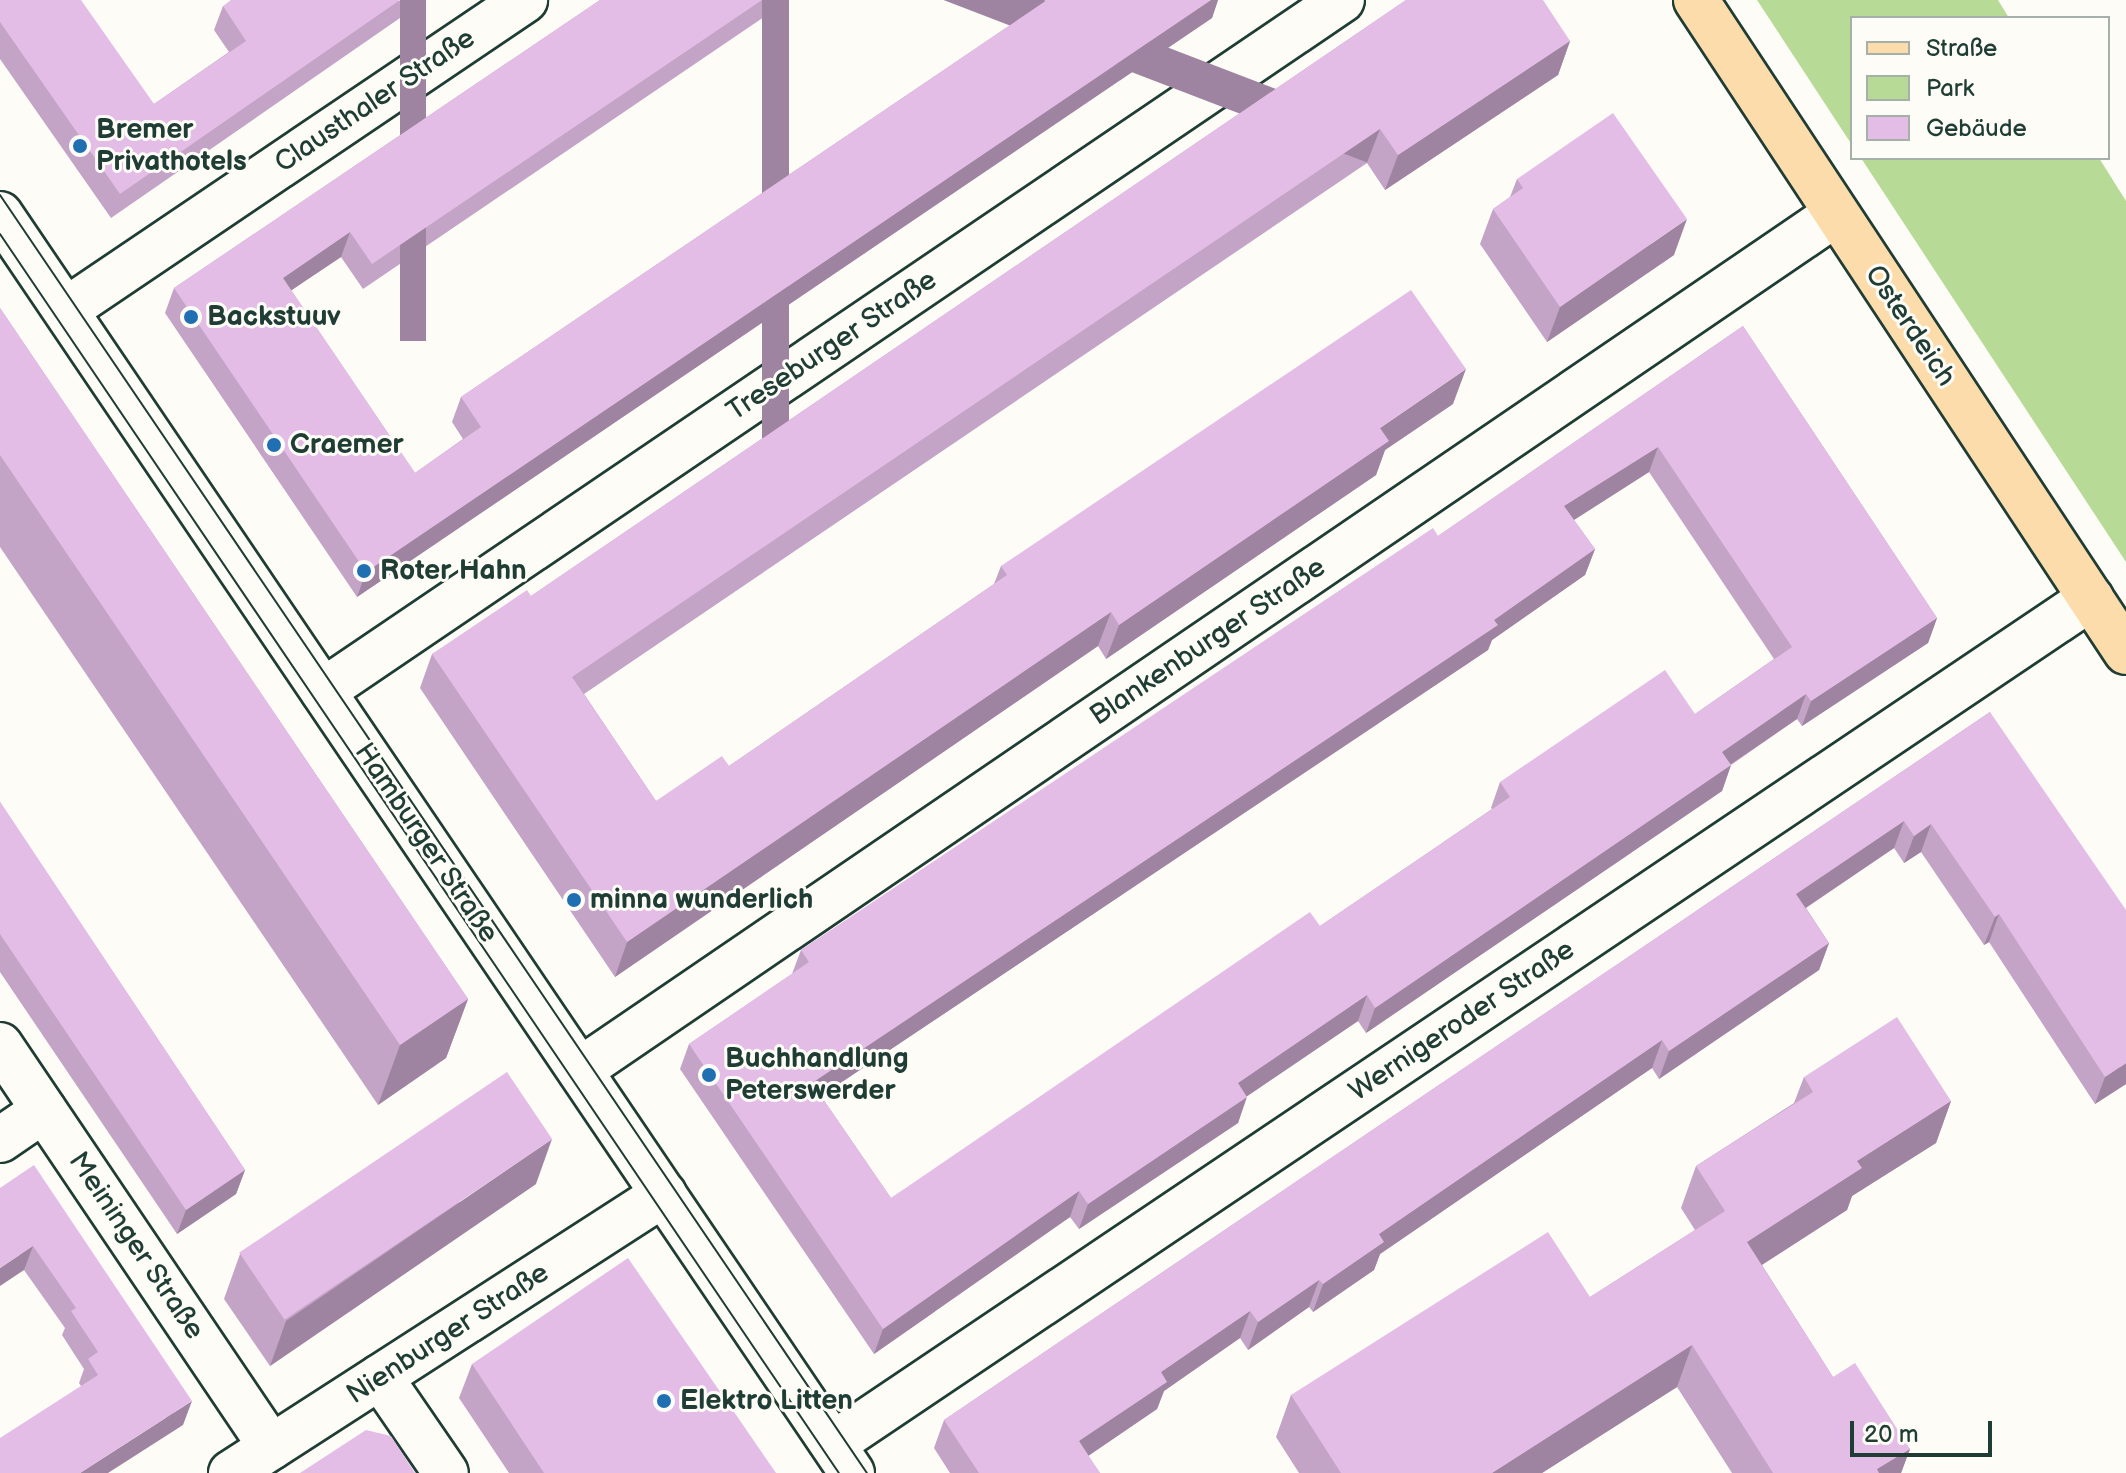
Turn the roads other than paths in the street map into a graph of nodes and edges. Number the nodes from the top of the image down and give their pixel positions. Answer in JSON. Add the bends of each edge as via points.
{"nodes":[{"id":1,"x":525,"y":0,"type":"edge"},
{"id":2,"x":1342,"y":0,"type":"edge"},
{"id":3,"x":1696,"y":0,"type":"edge"},
{"id":4,"x":0,"y":214,"type":"edge"},
{"id":5,"x":1836,"y":214,"type":"junction"},
{"id":6,"x":66,"y":310,"type":"junction"},
{"id":7,"x":2091,"y":598,"type":"junction"},
{"id":8,"x":2126,"y":652,"type":"edge"},
{"id":9,"x":323,"y":691,"type":"junction"},
{"id":10,"x":0,"y":1045,"type":"edge"},
{"id":11,"x":580,"y":1070,"type":"junction"},
{"id":12,"x":44,"y":1110,"type":"junction"},
{"id":13,"x":0,"y":1140,"type":"edge"},
{"id":14,"x":664,"y":1194,"type":"junction"},
{"id":15,"x":380,"y":1377,"type":"junction"},
{"id":16,"x":271,"y":1447,"type":"junction"},
{"id":17,"x":843,"y":1459,"type":"edge"},
{"id":18,"x":231,"y":1473,"type":"edge"},
{"id":19,"x":446,"y":1473,"type":"edge"}],
"edges":[{"from":1,"to":6,"type":"street","name":"Clausthaler Straße"},
{"from":2,"to":9,"type":"street","name":"Treseburger Straße"},
{"from":3,"to":5,"type":"main road","name":"Osterdeich"},
{"from":4,"to":6,"type":"street","name":"Hamburger Straße"},
{"from":5,"to":7,"type":"main road","name":"Osterdeich"},
{"from":5,"to":11,"type":"street","name":"Blankenburger Straße"},
{"from":6,"to":9,"type":"street","name":"Hamburger Straße"},
{"from":7,"to":8,"type":"main road","name":"Osterdeich"},
{"from":7,"to":17,"type":"street","name":"Wernigeroder Straße"},
{"from":9,"to":11,"type":"street","name":"Hamburger Straße"},
{"from":10,"to":12,"type":"street","name":"Meininger Straße"},
{"from":11,"to":14,"type":"street","name":"Hamburger Straße"},
{"from":12,"to":13,"type":"street"},
{"from":12,"to":16,"type":"street","name":"Meininger Straße"},
{"from":14,"to":15,"type":"street","name":"Nienburger Straße"},
{"from":14,"to":17,"type":"street","name":"Hamburger Straße"},
{"from":15,"to":16,"type":"street","name":"Nienburger Straße"},
{"from":15,"to":19,"type":"street"},
{"from":16,"to":18,"type":"street","name":"Nienburger Straße"}]}
